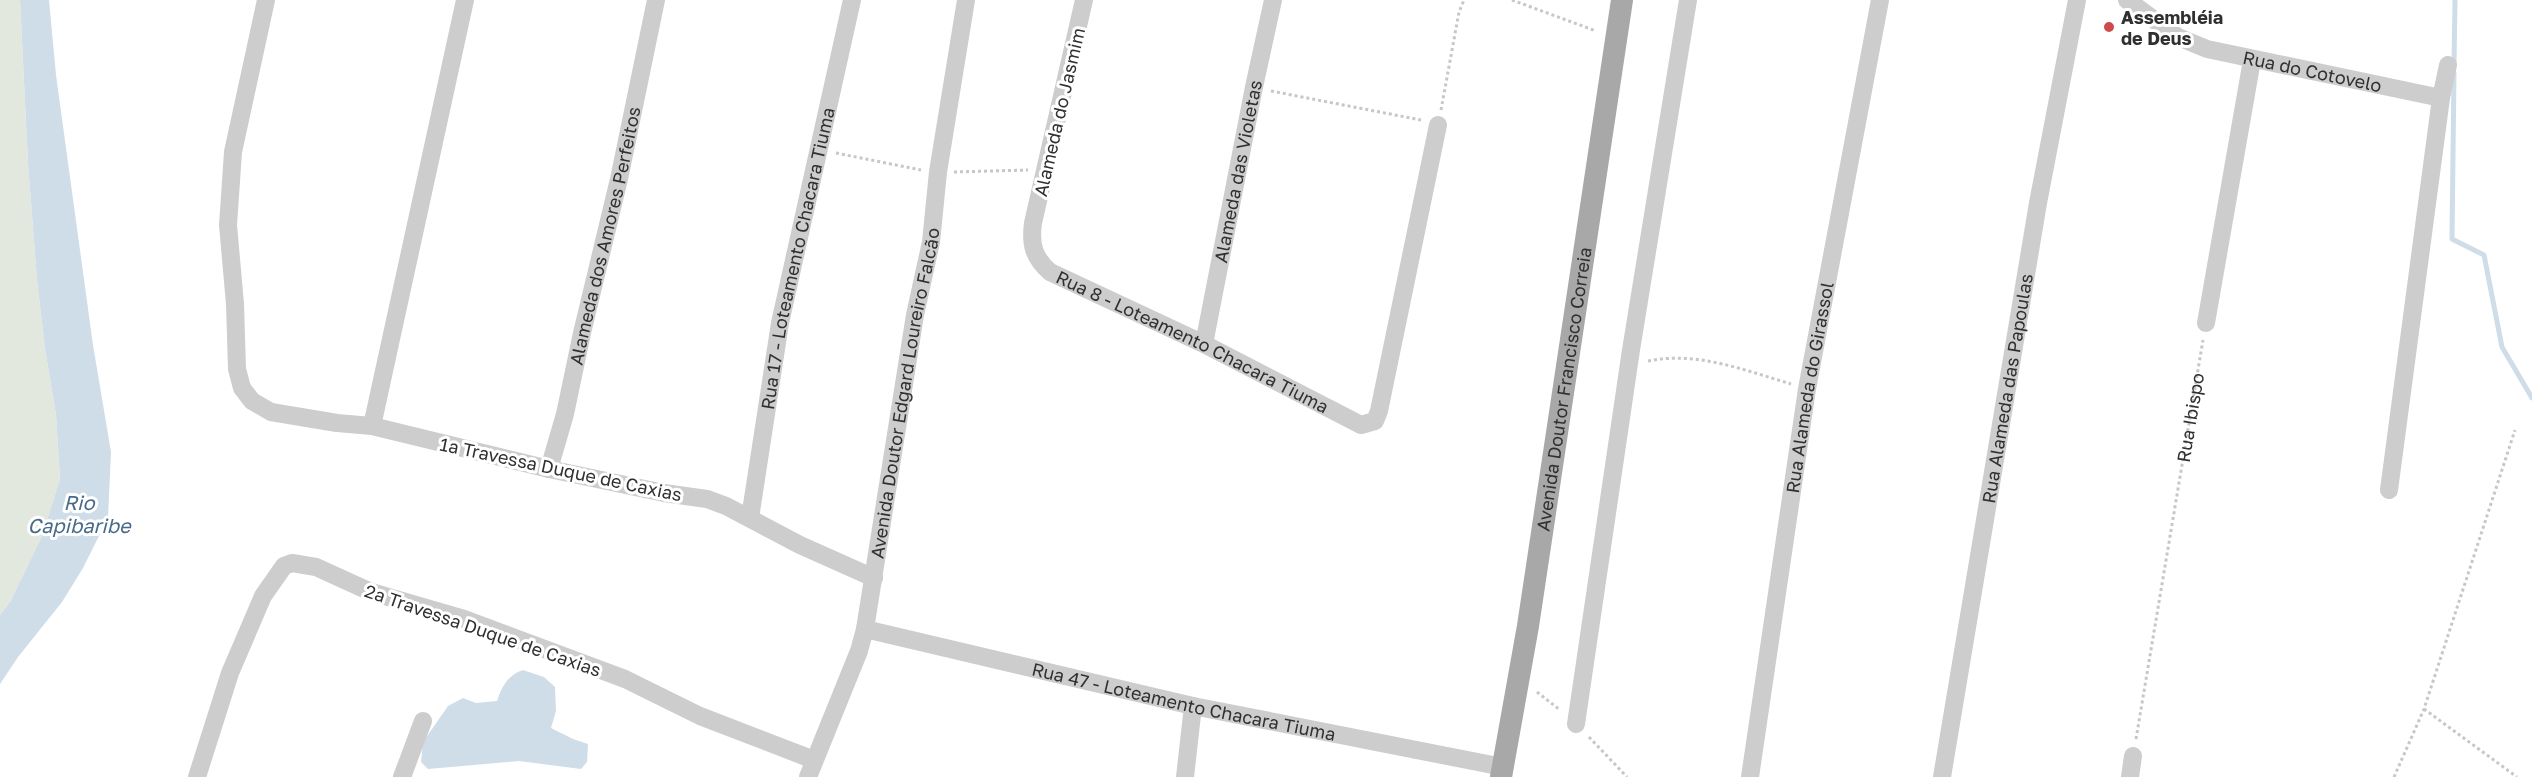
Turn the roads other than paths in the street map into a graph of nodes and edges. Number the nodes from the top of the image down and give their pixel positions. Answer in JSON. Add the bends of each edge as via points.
{"nodes":[{"id":1,"x":266,"y":0,"type":"edge"},
{"id":2,"x":465,"y":0,"type":"edge"},
{"id":3,"x":656,"y":0,"type":"edge"},
{"id":4,"x":852,"y":0,"type":"edge"},
{"id":5,"x":966,"y":0,"type":"edge"},
{"id":6,"x":1084,"y":0,"type":"edge"},
{"id":7,"x":1273,"y":0,"type":"edge"},
{"id":8,"x":1622,"y":0,"type":"edge"},
{"id":9,"x":1688,"y":0,"type":"edge"},
{"id":10,"x":1880,"y":0,"type":"edge"},
{"id":11,"x":2077,"y":0,"type":"edge"},
{"id":12,"x":2127,"y":0,"type":"edge"},
{"id":13,"x":2252,"y":60,"type":"junction"},
{"id":14,"x":2448,"y":65,"type":"dead end"},
{"id":15,"x":2441,"y":98,"type":"junction"},
{"id":16,"x":1438,"y":125,"type":"road end"},
{"id":17,"x":1033,"y":224,"type":"joint"},
{"id":18,"x":2206,"y":323,"type":"road end"},
{"id":19,"x":1204,"y":344,"type":"junction"},
{"id":20,"x":372,"y":426,"type":"junction"},
{"id":21,"x":549,"y":469,"type":"junction"},
{"id":22,"x":2389,"y":490,"type":"dead end"},
{"id":23,"x":750,"y":518,"type":"junction"},
{"id":24,"x":874,"y":578,"type":"junction"},
{"id":25,"x":865,"y":629,"type":"junction"},
{"id":26,"x":1193,"y":706,"type":"junction"},
{"id":27,"x":423,"y":721,"type":"dead end"},
{"id":28,"x":1576,"y":724,"type":"dead end"},
{"id":29,"x":2133,"y":756,"type":"road end"},
{"id":30,"x":811,"y":769,"type":"edge"},
{"id":31,"x":1502,"y":772,"type":"edge"},
{"id":32,"x":197,"y":777,"type":"edge"},
{"id":33,"x":402,"y":777,"type":"edge"},
{"id":34,"x":1185,"y":777,"type":"edge"},
{"id":35,"x":1750,"y":777,"type":"edge"},
{"id":36,"x":1942,"y":777,"type":"edge"},
{"id":37,"x":2130,"y":777,"type":"edge"}],
"edges":[{"from":1,"to":20,"type":"street","name":"1ª Travessa Duque de Caxias","via":[[233,152],[228,225],[237,369],[242,388],[252,401],[271,412]]},
{"from":2,"to":20,"type":"street"},
{"from":3,"to":21,"type":"street","name":"Alameda dos Amores Perfeitos","via":[[619,179]]},
{"from":4,"to":23,"type":"street","name":"Rua 17 - Loteamento Chacara Tiuma","via":[[780,323]]},
{"from":5,"to":24,"type":"street","name":"Avenida Doutor Edgard Loureiro Falcão","via":[[938,172],[932,242],[915,315]]},
{"from":6,"to":17,"type":"street","name":"Alameda do Jasmim"},
{"from":7,"to":19,"type":"street","name":"Alameda das Violetas"},
{"from":8,"to":31,"type":"main road","name":"Avenida Doutor Francisco Correia","via":[[1528,626]]},
{"from":9,"to":28,"type":"street"},
{"from":10,"to":35,"type":"street","name":"Rua Alameda do Girassol","via":[[1807,389]]},
{"from":11,"to":36,"type":"street","name":"Rua Alameda das Papoulas","via":[[2038,203]]},
{"from":12,"to":13,"type":"street","name":"Rua do Cotovelo","via":[[2191,44]]},
{"from":13,"to":15,"type":"street","name":"Rua do Cotovelo"},
{"from":13,"to":18,"type":"street"},
{"from":14,"to":15,"type":"street"},
{"from":15,"to":22,"type":"street"},
{"from":16,"to":19,"type":"street","name":"Rua 8 - Loteamento Chacara Tiuma","via":[[1379,411],[1371,424],[1357,424]]},
{"from":17,"to":19,"type":"street","name":"Rua 8 - Loteamento Chacara Tiuma","via":[[1034,251],[1050,272]]},
{"from":20,"to":21,"type":"street","name":"1ª Travessa Duque de Caxias"},
{"from":21,"to":23,"type":"street","name":"1ª Travessa Duque de Caxias","via":[[707,499]]},
{"from":23,"to":24,"type":"street","name":"1ª Travessa Duque de Caxias"},
{"from":24,"to":25,"type":"street","name":"Avenida Doutor Edgard Loureiro Falcão"},
{"from":25,"to":26,"type":"street","name":"Rua 47 - Loteamento Chacara Tiuma"},
{"from":25,"to":30,"type":"street","name":"Avenida Doutor Edgard Loureiro Falcão"},
{"from":26,"to":31,"type":"street","name":"Rua 47 - Loteamento Chacara Tiuma"},
{"from":26,"to":34,"type":"street"},
{"from":27,"to":33,"type":"street"},
{"from":29,"to":37,"type":"street"},
{"from":30,"to":32,"type":"street","name":"2ª Travessa Duque de Caxias","via":[[625,679],[464,619],[371,592],[301,563],[292,563],[284,566],[263,596],[230,673]]}]}
